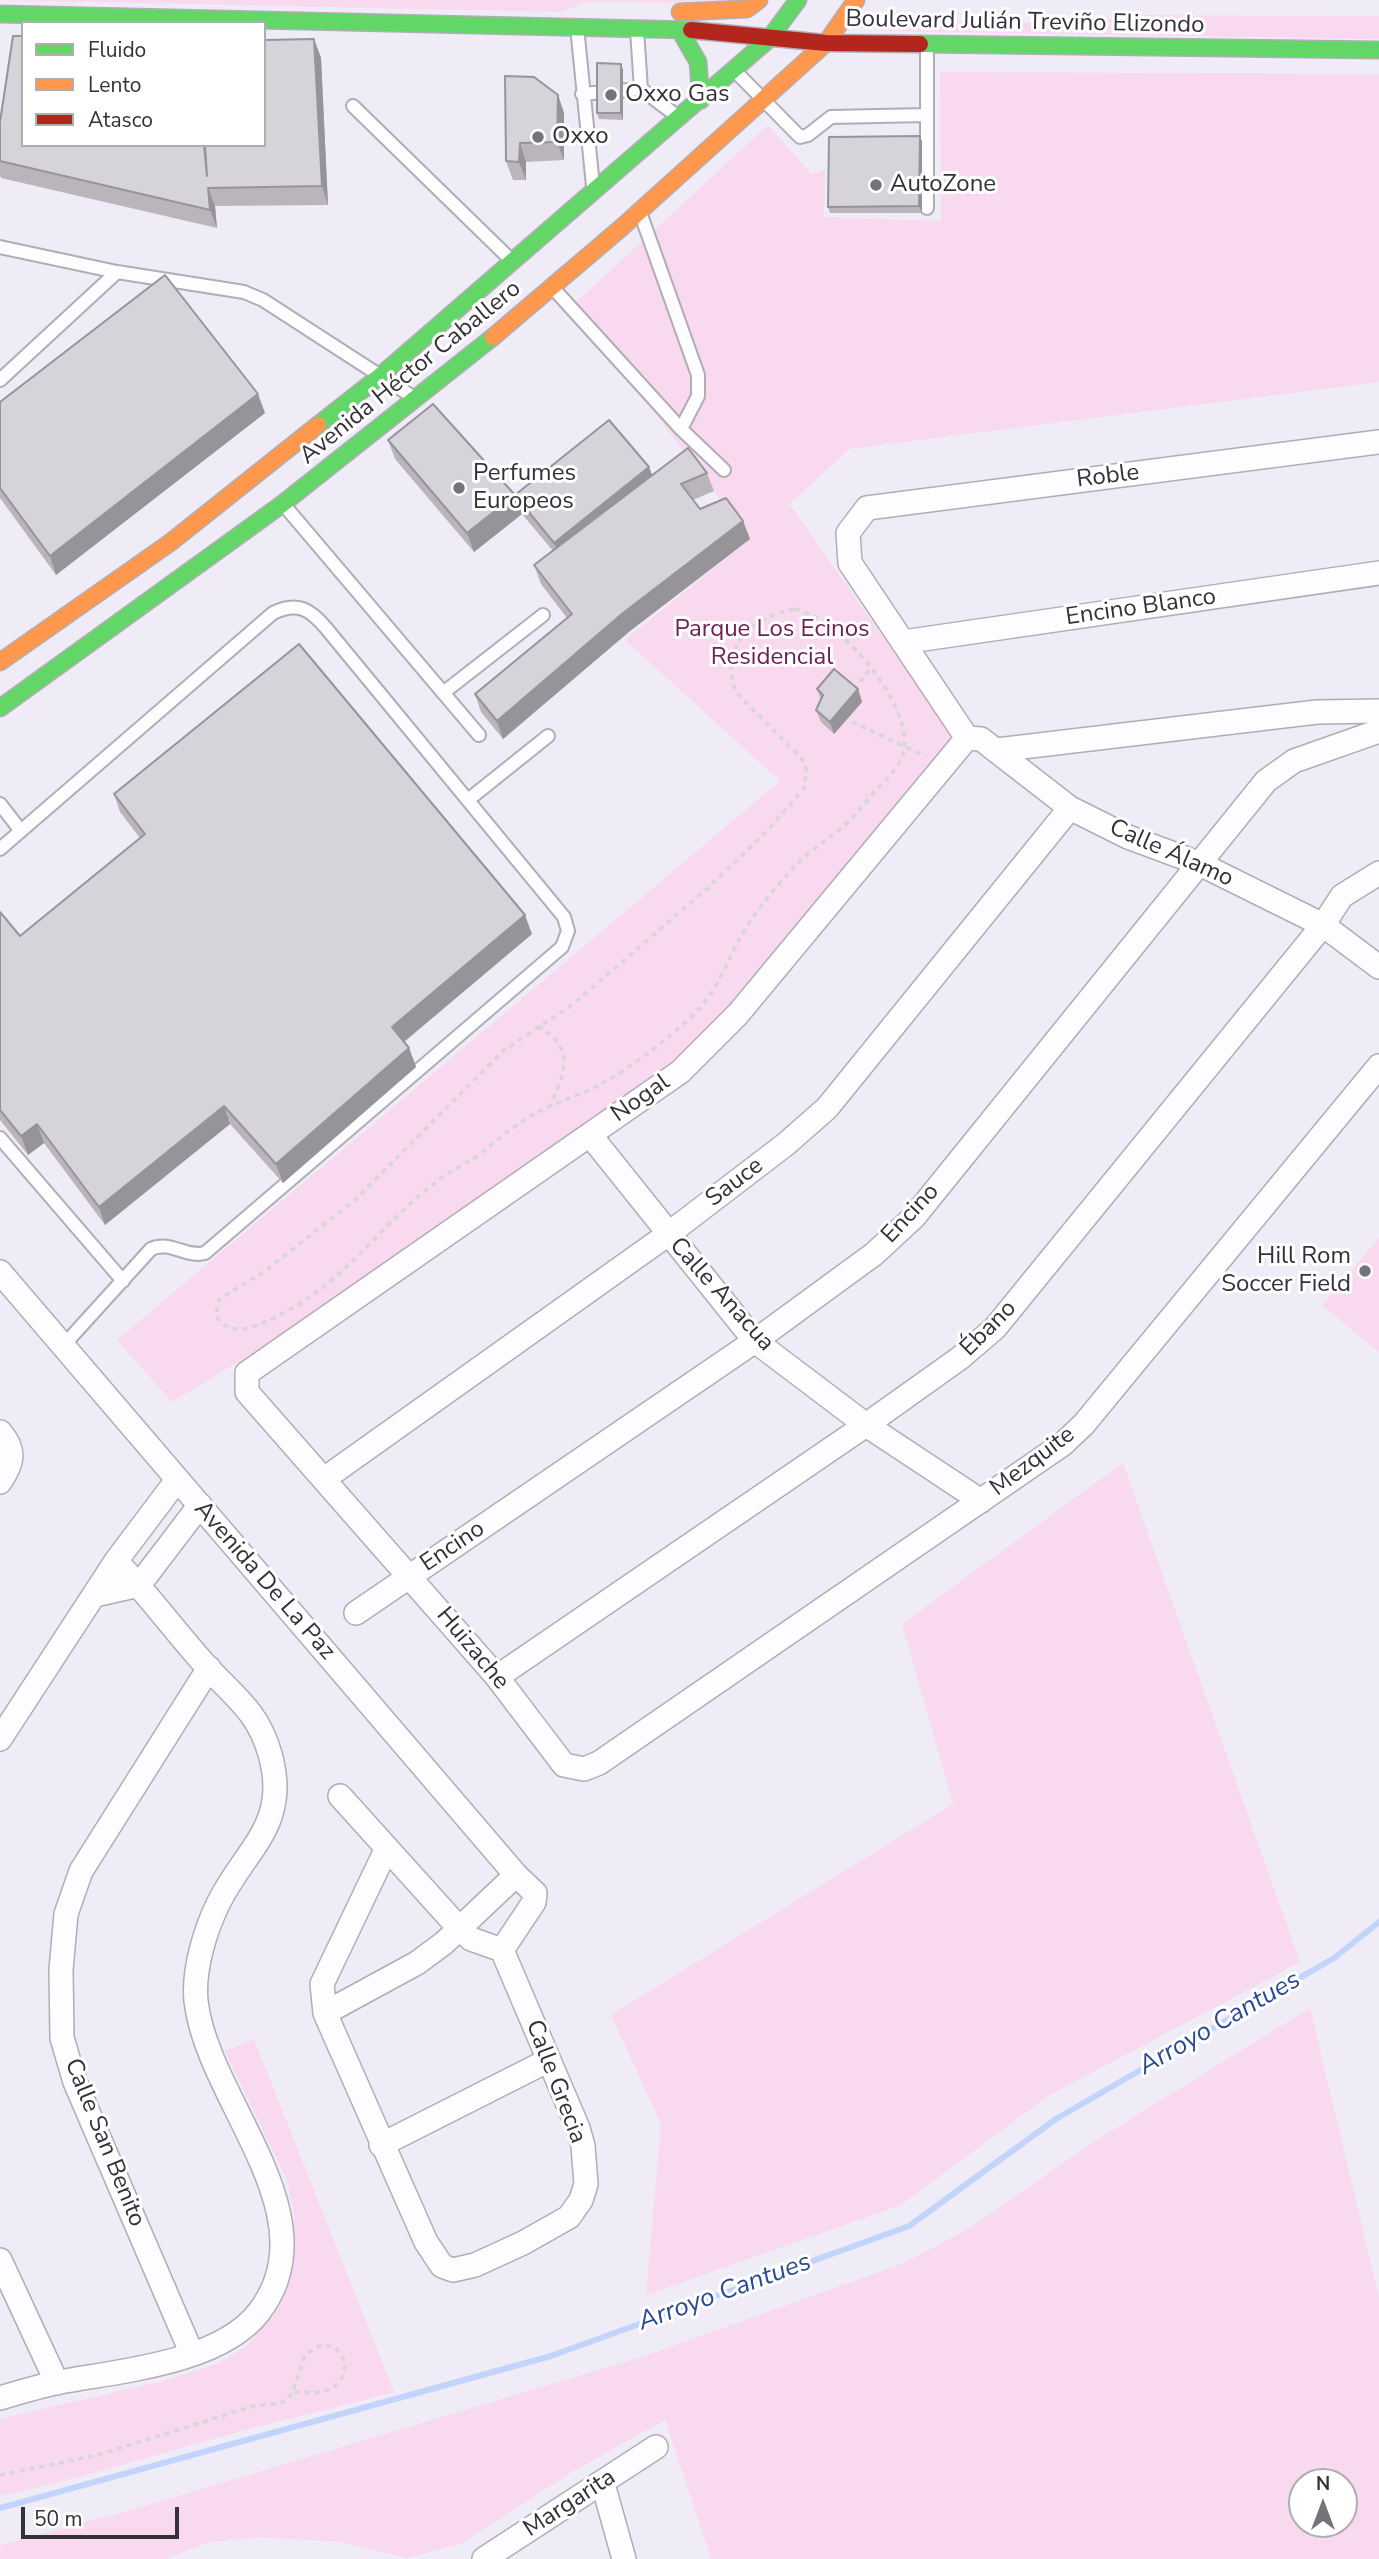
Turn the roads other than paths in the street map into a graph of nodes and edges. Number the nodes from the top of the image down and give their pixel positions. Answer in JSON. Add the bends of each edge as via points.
{"nodes":[{"id":1,"x":759,"y":0,"type":"edge"},
{"id":2,"x":799,"y":0,"type":"edge"},
{"id":3,"x":856,"y":0,"type":"edge"},
{"id":4,"x":0,"y":14,"type":"edge"},
{"id":5,"x":550,"y":26,"type":"junction"},
{"id":6,"x":577,"y":26,"type":"junction"},
{"id":7,"x":637,"y":29,"type":"junction"},
{"id":8,"x":679,"y":29,"type":"junction"},
{"id":9,"x":769,"y":39,"type":"junction"},
{"id":10,"x":826,"y":43,"type":"junction"},
{"id":11,"x":927,"y":44,"type":"junction"},
{"id":12,"x":1379,"y":50,"type":"edge"},
{"id":13,"x":734,"y":70,"type":"junction"},
{"id":14,"x":641,"y":89,"type":"junction"},
{"id":15,"x":582,"y":94,"type":"junction"},
{"id":16,"x":701,"y":100,"type":"junction"},
{"id":17,"x":762,"y":100,"type":"junction"},
{"id":18,"x":353,"y":106,"type":"dead end"},
{"id":19,"x":926,"y":115,"type":"junction"},
{"id":20,"x":680,"y":118,"type":"junction"},
{"id":21,"x":593,"y":191,"type":"junction"},
{"id":22,"x":927,"y":208,"type":"dead end"},
{"id":23,"x":640,"y":211,"type":"junction"},
{"id":24,"x":0,"y":247,"type":"edge"},
{"id":25,"x":512,"y":262,"type":"junction"},
{"id":26,"x":117,"y":272,"type":"junction"},
{"id":27,"x":553,"y":288,"type":"junction"},
{"id":28,"x":379,"y":377,"type":"junction"},
{"id":29,"x":0,"y":380,"type":"edge"},
{"id":30,"x":416,"y":399,"type":"junction"},
{"id":31,"x":681,"y":429,"type":"junction"},
{"id":32,"x":1379,"y":442,"type":"edge"},
{"id":33,"x":724,"y":470,"type":"dead end"},
{"id":34,"x":283,"y":505,"type":"junction"},
{"id":35,"x":1379,"y":573,"type":"edge"},
{"id":36,"x":543,"y":615,"type":"dead end"},
{"id":37,"x":903,"y":642,"type":"junction"},
{"id":38,"x":0,"y":662,"type":"edge"},
{"id":39,"x":443,"y":693,"type":"junction"},
{"id":40,"x":0,"y":708,"type":"edge"},
{"id":41,"x":1379,"y":711,"type":"edge"},
{"id":42,"x":1379,"y":731,"type":"edge"},
{"id":43,"x":479,"y":735,"type":"dead end"},
{"id":44,"x":548,"y":736,"type":"dead end"},
{"id":45,"x":967,"y":737,"type":"junction"},
{"id":46,"x":997,"y":750,"type":"junction"},
{"id":47,"x":468,"y":800,"type":"junction"},
{"id":48,"x":0,"y":804,"type":"edge"},
{"id":49,"x":1070,"y":808,"type":"junction"},
{"id":50,"x":21,"y":831,"type":"junction"},
{"id":51,"x":0,"y":849,"type":"edge"},
{"id":52,"x":1198,"y":863,"type":"junction"},
{"id":53,"x":1379,"y":873,"type":"edge"},
{"id":54,"x":1324,"y":925,"type":"junction"},
{"id":55,"x":1379,"y":967,"type":"edge"},
{"id":56,"x":1379,"y":1066,"type":"edge"},
{"id":57,"x":590,"y":1135,"type":"junction"},
{"id":58,"x":0,"y":1138,"type":"edge"},
{"id":59,"x":667,"y":1235,"type":"junction"},
{"id":60,"x":0,"y":1272,"type":"edge"},
{"id":61,"x":122,"y":1281,"type":"junction"},
{"id":62,"x":755,"y":1341,"type":"junction"},
{"id":63,"x":63,"y":1346,"type":"junction"},
{"id":64,"x":245,"y":1380,"type":"joint"},
{"id":65,"x":866,"y":1425,"type":"junction"},
{"id":66,"x":4,"y":1441,"type":"edge"},
{"id":67,"x":324,"y":1479,"type":"junction"},
{"id":68,"x":177,"y":1480,"type":"junction"},
{"id":69,"x":0,"y":1482,"type":"edge"},
{"id":70,"x":981,"y":1501,"type":"junction"},
{"id":71,"x":200,"y":1506,"type":"junction"},
{"id":72,"x":116,"y":1561,"type":"junction"},
{"id":73,"x":410,"y":1576,"type":"junction"},
{"id":74,"x":139,"y":1585,"type":"junction"},
{"id":75,"x":95,"y":1595,"type":"junction"},
{"id":76,"x":356,"y":1613,"type":"dead end"},
{"id":77,"x":209,"y":1668,"type":"junction"},
{"id":78,"x":497,"y":1677,"type":"junction"},
{"id":79,"x":0,"y":1739,"type":"edge"},
{"id":80,"x":599,"y":1763,"type":"joint"},
{"id":81,"x":340,"y":1796,"type":"dead end"},
{"id":82,"x":387,"y":1848,"type":"junction"},
{"id":83,"x":523,"y":1882,"type":"junction"},
{"id":84,"x":458,"y":1927,"type":"junction"},
{"id":85,"x":502,"y":1950,"type":"junction"},
{"id":86,"x":325,"y":2013,"type":"junction"},
{"id":87,"x":548,"y":2060,"type":"junction"},
{"id":88,"x":382,"y":2145,"type":"junction"},
{"id":89,"x":0,"y":2260,"type":"edge"},
{"id":90,"x":192,"y":2354,"type":"junction"},
{"id":91,"x":57,"y":2383,"type":"junction"},
{"id":92,"x":0,"y":2398,"type":"edge"},
{"id":93,"x":656,"y":2448,"type":"dead end"},
{"id":94,"x":603,"y":2484,"type":"junction"},
{"id":95,"x":487,"y":2558,"type":"edge"},
{"id":96,"x":624,"y":2559,"type":"edge"}],
"edges":[{"from":1,"to":5,"type":"main road","via":[[747,9],[608,12]]},
{"from":2,"to":9,"type":"main road","name":"Avenida Héctor Caballero"},
{"from":3,"to":10,"type":"main road","name":"Avenida Héctor Caballero"},
{"from":4,"to":5,"type":"main road","name":"Boulevard Julián Treviño Elizondo"},
{"from":5,"to":6,"type":"main road","name":"Boulevard Julián Treviño Elizondo"},
{"from":6,"to":7,"type":"main road","name":"Boulevard Julián Treviño Elizondo"},
{"from":6,"to":15,"type":"lane"},
{"from":7,"to":8,"type":"main road","name":"Boulevard Julián Treviño Elizondo"},
{"from":7,"to":14,"type":"lane"},
{"from":8,"to":9,"type":"main road","name":"Boulevard Julián Treviño Elizondo"},
{"from":8,"to":16,"type":"main road","via":[[700,63]]},
{"from":9,"to":10,"type":"main road","name":"Boulevard Julián Treviño Elizondo"},
{"from":9,"to":13,"type":"main road","name":"Avenida Héctor Caballero"},
{"from":10,"to":11,"type":"main road","name":"Boulevard Julián Treviño Elizondo"},
{"from":10,"to":17,"type":"main road","name":"Avenida Héctor Caballero"},
{"from":11,"to":12,"type":"main road","name":"Boulevard Julián Treviño Elizondo"},
{"from":11,"to":19,"type":"lane"},
{"from":13,"to":16,"type":"main road","name":"Avenida Héctor Caballero"},
{"from":13,"to":17,"type":"lane"},
{"from":14,"to":15,"type":"lane"},
{"from":14,"to":20,"type":"lane"},
{"from":15,"to":21,"type":"lane"},
{"from":16,"to":20,"type":"main road","name":"Avenida Héctor Caballero"},
{"from":17,"to":19,"type":"lane","via":[[800,137],[831,117]]},
{"from":17,"to":23,"type":"main road","name":"Avenida Héctor Caballero"},
{"from":18,"to":25,"type":"lane"},
{"from":19,"to":22,"type":"lane"},
{"from":20,"to":21,"type":"main road","name":"Avenida Héctor Caballero"},
{"from":21,"to":25,"type":"main road","name":"Avenida Héctor Caballero"},
{"from":23,"to":27,"type":"main road","name":"Avenida Héctor Caballero"},
{"from":23,"to":31,"type":"lane","via":[[698,375],[698,396]]},
{"from":24,"to":26,"type":"lane"},
{"from":25,"to":28,"type":"main road","name":"Avenida Héctor Caballero"},
{"from":26,"to":28,"type":"lane","via":[[244,292]]},
{"from":26,"to":29,"type":"lane"},
{"from":27,"to":30,"type":"main road","name":"Avenida Héctor Caballero"},
{"from":27,"to":31,"type":"lane"},
{"from":28,"to":30,"type":"lane"},
{"from":28,"to":38,"type":"main road","name":"Avenida Héctor Caballero","via":[[171,542]]},
{"from":30,"to":34,"type":"main road","name":"Avenida Héctor Caballero"},
{"from":31,"to":33,"type":"lane"},
{"from":32,"to":37,"type":"street","name":"Roble","via":[[867,508],[848,533],[850,563]]},
{"from":34,"to":39,"type":"lane"},
{"from":34,"to":40,"type":"main road","name":"Avenida Héctor Caballero"},
{"from":35,"to":37,"type":"street","name":"Encino Blanco"},
{"from":36,"to":39,"type":"lane"},
{"from":37,"to":45,"type":"street"},
{"from":39,"to":43,"type":"lane"},
{"from":41,"to":46,"type":"street","via":[[1317,712]]},
{"from":42,"to":52,"type":"street","name":"Encino","via":[[1279,769]]},
{"from":44,"to":47,"type":"lane"},
{"from":45,"to":46,"type":"street","name":"Calle Álamo","via":[[981,738]]},
{"from":45,"to":57,"type":"street","name":"Nogal","via":[[738,1014],[680,1072]]},
{"from":46,"to":49,"type":"street","name":"Calle Álamo"},
{"from":47,"to":50,"type":"lane","via":[[316,616],[297,606],[273,613]]},
{"from":47,"to":61,"type":"lane","via":[[564,917],[568,931],[562,947],[205,1252],[194,1255],[157,1247]]},
{"from":48,"to":50,"type":"lane"},
{"from":49,"to":52,"type":"street","name":"Calle Álamo","via":[[1128,837]]},
{"from":49,"to":59,"type":"street","name":"Sauce","via":[[827,1108]]},
{"from":50,"to":51,"type":"lane"},
{"from":52,"to":54,"type":"street","name":"Calle Álamo"},
{"from":52,"to":62,"type":"street","name":"Encino","via":[[914,1217],[874,1254]]},
{"from":53,"to":54,"type":"street","name":"Ébano","via":[[1342,897]]},
{"from":54,"to":55,"type":"street","name":"Calle Álamo"},
{"from":54,"to":65,"type":"street","name":"Ébano","via":[[995,1328]]},
{"from":56,"to":70,"type":"street","name":"Mezquite","via":[[1084,1424]]},
{"from":57,"to":59,"type":"street","name":"Calle Anacua"},
{"from":57,"to":64,"type":"street","name":"Nogal","via":[[252,1367]]},
{"from":58,"to":61,"type":"lane"},
{"from":59,"to":62,"type":"street","name":"Calle Anacua"},
{"from":59,"to":67,"type":"street","name":"Sauce"},
{"from":60,"to":63,"type":"street","name":"Avenida De La Paz"},
{"from":61,"to":63,"type":"lane"},
{"from":62,"to":65,"type":"street","name":"Calle Anacua"},
{"from":62,"to":73,"type":"street","name":"Encino"},
{"from":63,"to":68,"type":"street","name":"Avenida De La Paz"},
{"from":64,"to":67,"type":"street","name":"Huizache","via":[[247,1392]]},
{"from":65,"to":70,"type":"street","name":"Calle Anacua"},
{"from":65,"to":78,"type":"street","name":"Ébano"},
{"from":66,"to":69,"type":"street","via":[[10,1467]]},
{"from":67,"to":73,"type":"street","name":"Huizache"},
{"from":68,"to":71,"type":"street","name":"Avenida De La Paz"},
{"from":68,"to":72,"type":"street"},
{"from":70,"to":80,"type":"street","name":"Mezquite"},
{"from":71,"to":74,"type":"street"},
{"from":71,"to":83,"type":"street","name":"Avenida De La Paz"},
{"from":72,"to":74,"type":"street"},
{"from":72,"to":75,"type":"street"},
{"from":73,"to":76,"type":"street","name":"Encino"},
{"from":73,"to":78,"type":"street","name":"Huizache"},
{"from":74,"to":75,"type":"street"},
{"from":74,"to":77,"type":"street"},
{"from":75,"to":79,"type":"street"},
{"from":77,"to":90,"type":"street","name":"Calle San Benito","via":[[81,1871],[66,1914],[61,1970],[62,2038],[75,2082]]},
{"from":77,"to":90,"type":"street","via":[[248,1707],[261,1728],[275,1779],[268,1824],[220,1901],[207,1932],[196,1998],[214,2058],[277,2199],[282,2231],[280,2270],[258,2314],[236,2335]]},
{"from":78,"to":80,"type":"street","name":"Huizache","via":[[558,1760],[573,1769]]},
{"from":81,"to":82,"type":"street"},
{"from":82,"to":84,"type":"street"},
{"from":82,"to":86,"type":"street","name":"Calle Grecia","via":[[322,1984]]},
{"from":83,"to":84,"type":"street"},
{"from":83,"to":85,"type":"street","via":[[535,1893],[534,1902]]},
{"from":84,"to":85,"type":"street","via":[[471,1939]]},
{"from":84,"to":86,"type":"street","via":[[418,1963]]},
{"from":85,"to":87,"type":"street","name":"Calle Grecia"},
{"from":86,"to":88,"type":"street","name":"Calle Grecia"},
{"from":87,"to":88,"type":"street"},
{"from":87,"to":88,"type":"street","name":"Calle Grecia","via":[[578,2128],[586,2184],[569,2217],[523,2243],[475,2265],[453,2270],[442,2266],[433,2257]]},
{"from":89,"to":91,"type":"street"},
{"from":90,"to":91,"type":"street"},
{"from":91,"to":92,"type":"street"},
{"from":93,"to":94,"type":"street","name":"Margarita"},
{"from":94,"to":95,"type":"street","name":"Margarita"},
{"from":94,"to":96,"type":"street"}]}
